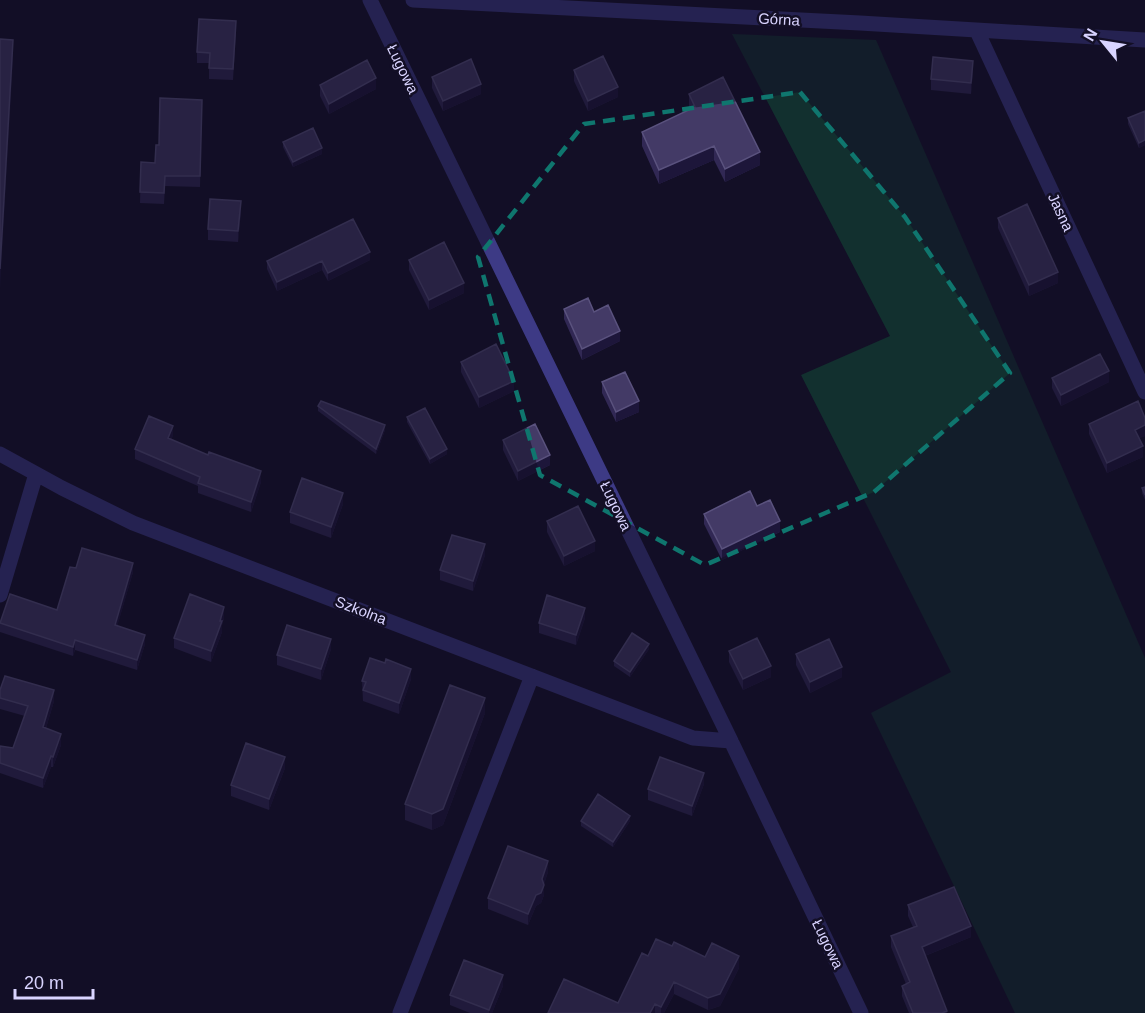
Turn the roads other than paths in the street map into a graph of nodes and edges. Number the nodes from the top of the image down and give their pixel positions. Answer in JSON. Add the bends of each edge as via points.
{"nodes":[{"id":1,"x":370,"y":0,"type":"edge"},
{"id":2,"x":413,"y":0,"type":"edge"},
{"id":3,"x":976,"y":31,"type":"junction"},
{"id":4,"x":1145,"y":40,"type":"edge"},
{"id":5,"x":1145,"y":392,"type":"edge"},
{"id":6,"x":0,"y":454,"type":"edge"},
{"id":7,"x":36,"y":474,"type":"junction"},
{"id":8,"x":0,"y":595,"type":"edge"},
{"id":9,"x":532,"y":676,"type":"junction"},
{"id":10,"x":731,"y":741,"type":"junction"},
{"id":11,"x":400,"y":1013,"type":"edge"},
{"id":12,"x":861,"y":1013,"type":"edge"}],
"edges":[{"from":1,"to":10,"type":"street","name":"Ługowa"},
{"from":2,"to":3,"type":"street","name":"Górna"},
{"from":3,"to":4,"type":"street","name":"Górna"},
{"from":3,"to":5,"type":"street","name":"Jasna"},
{"from":6,"to":7,"type":"street","name":"Szkolna"},
{"from":7,"to":8,"type":"street"},
{"from":7,"to":9,"type":"street","name":"Szkolna","via":[[133,523]]},
{"from":9,"to":10,"type":"street","name":"Szkolna","via":[[693,738]]},
{"from":9,"to":11,"type":"street"},
{"from":10,"to":12,"type":"street","name":"Ługowa"}]}
